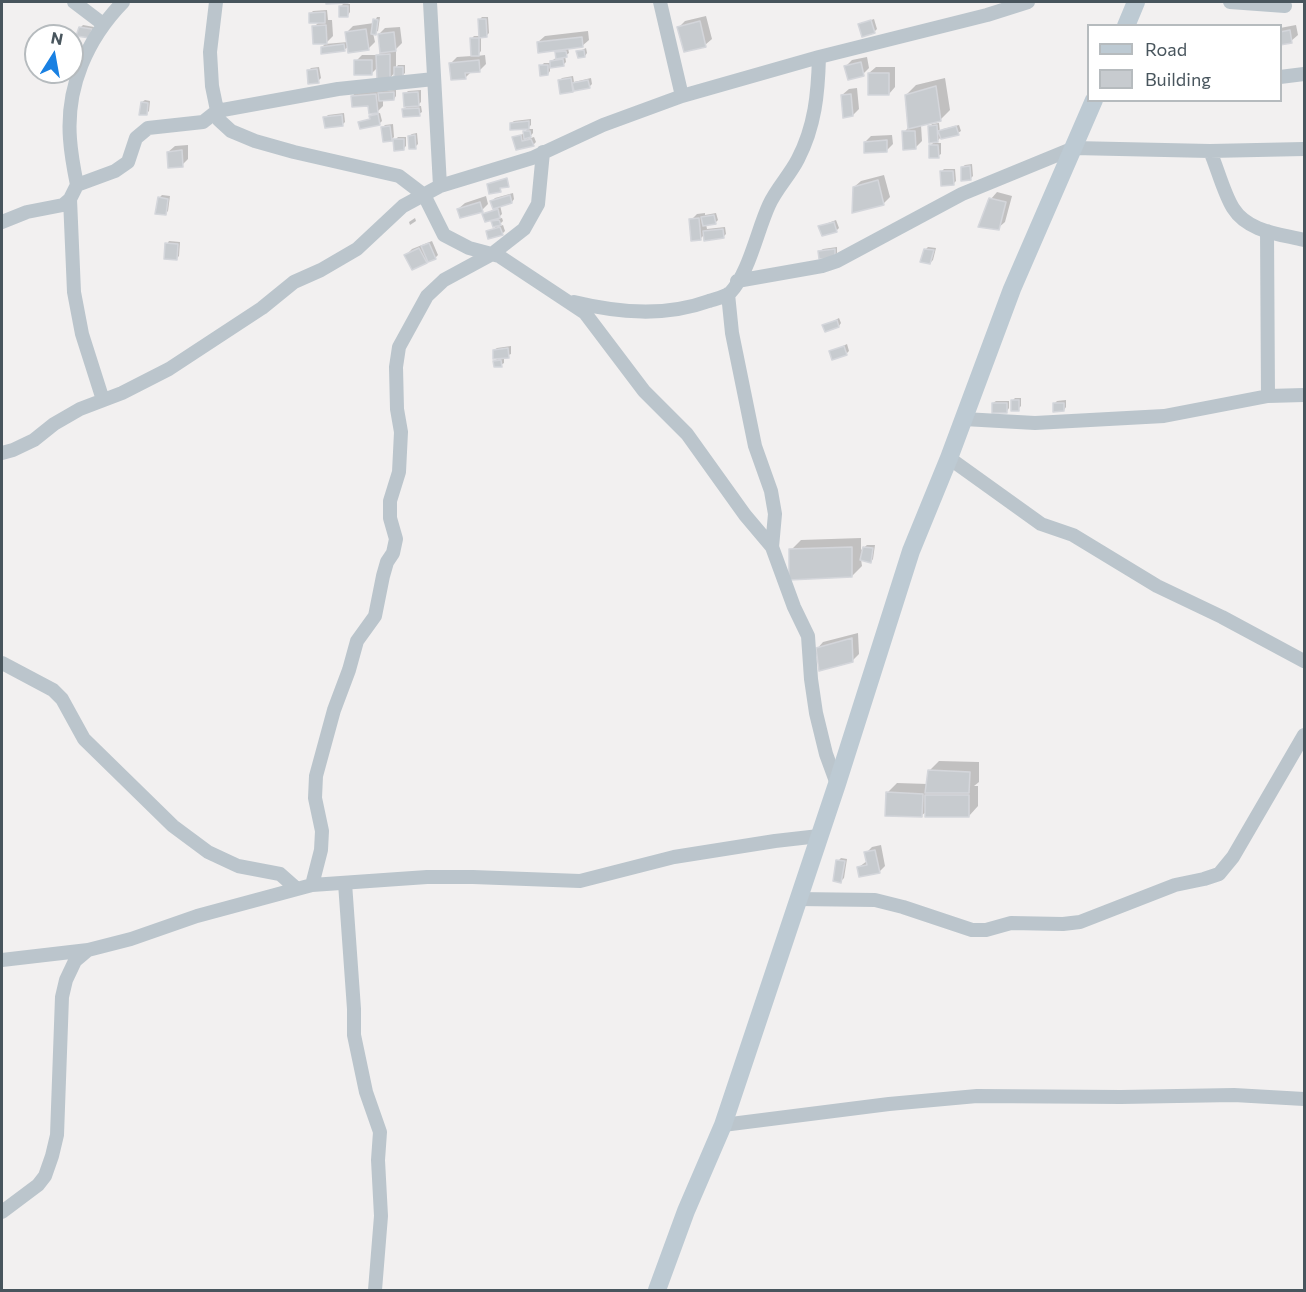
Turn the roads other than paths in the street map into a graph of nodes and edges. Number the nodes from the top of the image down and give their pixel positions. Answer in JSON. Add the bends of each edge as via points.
{"nodes":[{"id":1,"x":74,"y":2,"type":"edge"},
{"id":2,"x":123,"y":2,"type":"edge"},
{"id":3,"x":216,"y":2,"type":"edge"},
{"id":4,"x":429,"y":2,"type":"edge"},
{"id":5,"x":660,"y":2,"type":"edge"},
{"id":6,"x":1028,"y":2,"type":"edge"},
{"id":7,"x":1136,"y":2,"type":"edge"},
{"id":8,"x":1234,"y":2,"type":"edge"},
{"id":9,"x":1284,"y":6,"type":"dead end"},
{"id":10,"x":104,"y":24,"type":"junction"},
{"id":11,"x":1127,"y":24,"type":"edge"},
{"id":12,"x":819,"y":57,"type":"junction"},
{"id":13,"x":1305,"y":74,"type":"edge"},
{"id":14,"x":1282,"y":77,"type":"edge"},
{"id":15,"x":434,"y":79,"type":"junction"},
{"id":16,"x":682,"y":96,"type":"junction"},
{"id":17,"x":1093,"y":102,"type":"edge"},
{"id":18,"x":217,"y":111,"type":"junction"},
{"id":19,"x":1074,"y":148,"type":"junction"},
{"id":20,"x":1305,"y":149,"type":"edge"},
{"id":21,"x":1210,"y":151,"type":"junction"},
{"id":22,"x":543,"y":152,"type":"junction"},
{"id":23,"x":76,"y":185,"type":"junction"},
{"id":24,"x":440,"y":186,"type":"junction"},
{"id":25,"x":424,"y":195,"type":"junction"},
{"id":26,"x":70,"y":199,"type":"junction"},
{"id":27,"x":2,"y":222,"type":"edge"},
{"id":28,"x":1267,"y":231,"type":"junction"},
{"id":29,"x":1305,"y":240,"type":"edge"},
{"id":30,"x":492,"y":254,"type":"junction"},
{"id":31,"x":737,"y":281,"type":"junction"},
{"id":32,"x":728,"y":294,"type":"junction"},
{"id":33,"x":569,"y":301,"type":"junction"},
{"id":34,"x":1305,"y":394,"type":"edge"},
{"id":35,"x":1268,"y":396,"type":"junction"},
{"id":36,"x":103,"y":400,"type":"junction"},
{"id":37,"x":964,"y":419,"type":"junction"},
{"id":38,"x":2,"y":453,"type":"edge"},
{"id":39,"x":949,"y":458,"type":"junction"},
{"id":40,"x":772,"y":547,"type":"junction"},
{"id":41,"x":1305,"y":661,"type":"edge"},
{"id":42,"x":2,"y":663,"type":"edge"},
{"id":43,"x":1305,"y":735,"type":"edge"},
{"id":44,"x":837,"y":784,"type":"junction"},
{"id":45,"x":819,"y":836,"type":"junction"},
{"id":46,"x":345,"y":883,"type":"junction"},
{"id":47,"x":312,"y":885,"type":"junction"},
{"id":48,"x":297,"y":889,"type":"junction"},
{"id":49,"x":798,"y":899,"type":"junction"},
{"id":50,"x":88,"y":950,"type":"junction"},
{"id":51,"x":2,"y":960,"type":"edge"},
{"id":52,"x":1305,"y":1099,"type":"edge"},
{"id":53,"x":723,"y":1125,"type":"junction"},
{"id":54,"x":2,"y":1212,"type":"edge"},
{"id":55,"x":375,"y":1290,"type":"edge"},
{"id":56,"x":657,"y":1290,"type":"edge"}],
"edges":[{"from":1,"to":10,"type":"street"},
{"from":2,"to":10,"type":"street"},
{"from":3,"to":18,"type":"street","via":[[210,52]]},
{"from":4,"to":15,"type":"street"},
{"from":5,"to":16,"type":"street"},
{"from":6,"to":12,"type":"street"},
{"from":7,"to":11,"type":"street"},
{"from":8,"to":9,"type":"street"},
{"from":10,"to":23,"type":"street","via":[[90,43],[73,87],[69,139]]},
{"from":12,"to":16,"type":"street"},
{"from":12,"to":31,"type":"street","via":[[818,94],[810,129],[798,160],[769,205]]},
{"from":13,"to":14,"type":"street"},
{"from":15,"to":18,"type":"street","via":[[338,89]]},
{"from":15,"to":24,"type":"street"},
{"from":16,"to":22,"type":"street"},
{"from":17,"to":19,"type":"street"},
{"from":18,"to":23,"type":"street","via":[[202,122],[148,128],[136,138],[128,162]]},
{"from":18,"to":25,"type":"street","via":[[219,120],[231,131],[255,141],[399,176]]},
{"from":19,"to":21,"type":"street"},
{"from":19,"to":31,"type":"street","via":[[962,195],[837,261]]},
{"from":19,"to":37,"type":"street","via":[[1012,289]]},
{"from":20,"to":21,"type":"street"},
{"from":21,"to":28,"type":"street","via":[[1233,208],[1247,223]]},
{"from":22,"to":24,"type":"street"},
{"from":22,"to":30,"type":"street","via":[[538,204],[524,229]]},
{"from":23,"to":26,"type":"street"},
{"from":24,"to":25,"type":"street"},
{"from":25,"to":30,"type":"street","via":[[444,235]]},
{"from":25,"to":36,"type":"street","via":[[403,206],[357,249],[294,282],[262,309],[169,369]]},
{"from":26,"to":27,"type":"street","via":[[63,205]]},
{"from":26,"to":36,"type":"street","via":[[74,292],[82,334]]},
{"from":28,"to":29,"type":"street"},
{"from":28,"to":35,"type":"street"},
{"from":30,"to":33,"type":"street"},
{"from":30,"to":47,"type":"street","via":[[444,280],[427,296],[399,347],[396,367],[400,457],[390,501],[396,539],[375,616],[357,641],[318,766],[315,798],[322,831]]},
{"from":31,"to":32,"type":"street"},
{"from":32,"to":33,"type":"street","via":[[690,308],[664,312],[628,312]]},
{"from":32,"to":40,"type":"street","via":[[755,446],[771,491],[775,514]]},
{"from":33,"to":40,"type":"street","via":[[585,314],[644,391],[687,434]]},
{"from":34,"to":35,"type":"street"},
{"from":35,"to":37,"type":"street","via":[[1164,416],[1035,423]]},
{"from":36,"to":38,"type":"street","via":[[54,424],[34,440]]},
{"from":37,"to":39,"type":"street"},
{"from":39,"to":41,"type":"street","via":[[1041,524],[1073,535],[1157,586]]},
{"from":39,"to":44,"type":"street","via":[[911,551]]},
{"from":40,"to":44,"type":"street","via":[[808,636],[816,713]]},
{"from":42,"to":48,"type":"street","via":[[53,690],[84,739],[173,826],[208,852],[238,866],[280,874]]},
{"from":43,"to":49,"type":"street","via":[[1219,874],[1175,885],[1080,922],[1011,923],[972,930],[875,900]]},
{"from":44,"to":45,"type":"street"},
{"from":45,"to":46,"type":"street","via":[[674,857],[580,881],[472,877]]},
{"from":45,"to":49,"type":"street"},
{"from":46,"to":47,"type":"street"},
{"from":46,"to":55,"type":"street","via":[[354,1035],[366,1092],[380,1132],[381,1216]]},
{"from":47,"to":48,"type":"street"},
{"from":48,"to":50,"type":"street"},
{"from":49,"to":53,"type":"street"},
{"from":50,"to":51,"type":"street"},
{"from":50,"to":54,"type":"street","via":[[75,961],[62,997],[57,1135],[49,1167],[38,1185]]},
{"from":52,"to":53,"type":"street","via":[[1234,1095],[977,1096]]},
{"from":53,"to":56,"type":"street"}]}
